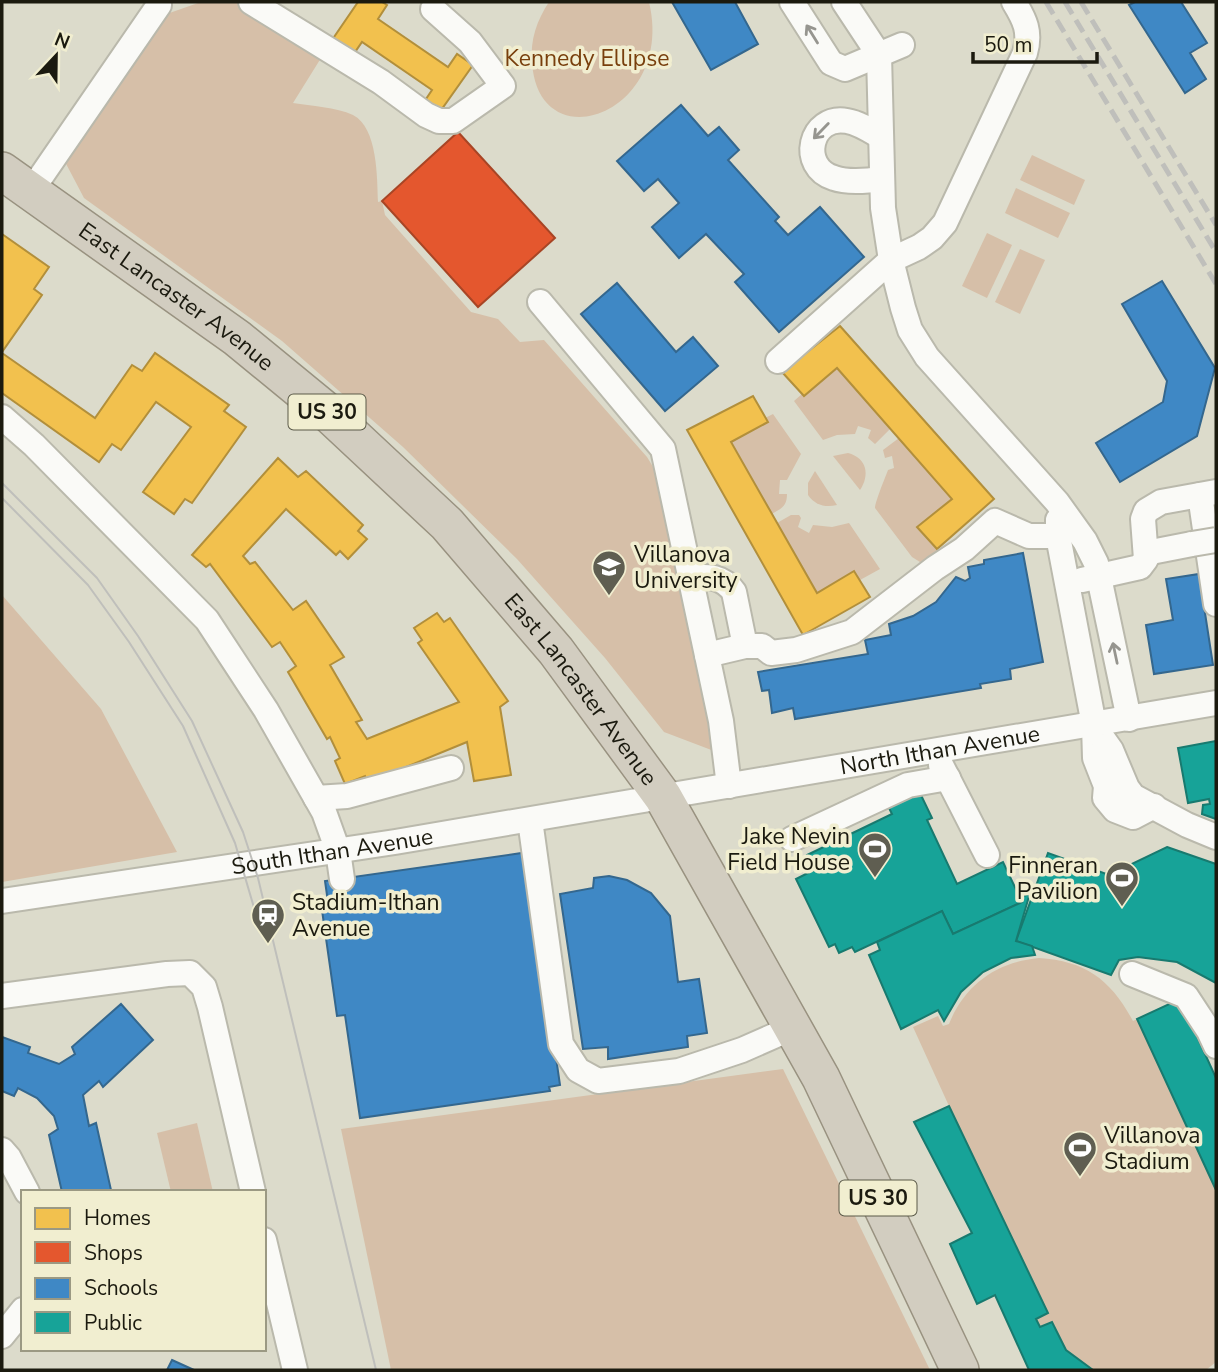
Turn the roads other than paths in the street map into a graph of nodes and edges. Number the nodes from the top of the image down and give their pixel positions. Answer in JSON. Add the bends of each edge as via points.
{"nodes":[{"id":1,"x":251,"y":2,"type":"edge"},
{"id":2,"x":792,"y":2,"type":"edge"},
{"id":3,"x":844,"y":2,"type":"edge"},
{"id":4,"x":1014,"y":2,"type":"edge"},
{"id":5,"x":161,"y":3,"type":"edge"},
{"id":6,"x":432,"y":4,"type":"edge"},
{"id":7,"x":902,"y":45,"type":"dead end"},
{"id":8,"x":879,"y":55,"type":"junction"},
{"id":9,"x":881,"y":137,"type":"junction"},
{"id":10,"x":882,"y":179,"type":"junction"},
{"id":11,"x":16,"y":181,"type":"edge"},
{"id":12,"x":891,"y":260,"type":"junction"},
{"id":13,"x":540,"y":302,"type":"dead end"},
{"id":14,"x":778,"y":361,"type":"dead end"},
{"id":15,"x":2,"y":416,"type":"edge"},
{"id":16,"x":1208,"y":494,"type":"edge"},
{"id":17,"x":1057,"y":502,"type":"junction"},
{"id":18,"x":1058,"y":536,"type":"junction"},
{"id":19,"x":1204,"y":542,"type":"edge"},
{"id":20,"x":1146,"y":554,"type":"junction"},
{"id":21,"x":1099,"y":576,"type":"junction"},
{"id":22,"x":691,"y":577,"type":"junction"},
{"id":23,"x":1066,"y":583,"type":"junction"},
{"id":24,"x":1216,"y":604,"type":"edge"},
{"id":25,"x":744,"y":646,"type":"junction"},
{"id":26,"x":707,"y":655,"type":"junction"},
{"id":27,"x":1216,"y":703,"type":"edge"},
{"id":28,"x":1129,"y":719,"type":"junction"},
{"id":29,"x":1094,"y":725,"type":"junction"},
{"id":30,"x":934,"y":752,"type":"junction"},
{"id":31,"x":451,"y":768,"type":"dead end"},
{"id":32,"x":948,"y":778,"type":"junction"},
{"id":33,"x":729,"y":786,"type":"junction"},
{"id":34,"x":663,"y":797,"type":"junction"},
{"id":35,"x":316,"y":798,"type":"junction"},
{"id":36,"x":530,"y":820,"type":"junction"},
{"id":37,"x":1216,"y":837,"type":"edge"},
{"id":38,"x":792,"y":839,"type":"dead end"},
{"id":39,"x":338,"y":851,"type":"junction"},
{"id":40,"x":987,"y":855,"type":"dead end"},
{"id":41,"x":342,"y":879,"type":"dead end"},
{"id":42,"x":2,"y":901,"type":"edge"},
{"id":43,"x":1132,"y":974,"type":"dead end"},
{"id":44,"x":2,"y":996,"type":"edge"},
{"id":45,"x":792,"y":1028,"type":"junction"},
{"id":46,"x":1216,"y":1046,"type":"edge"},
{"id":47,"x":2,"y":1150,"type":"edge"},
{"id":48,"x":26,"y":1190,"type":"edge"},
{"id":49,"x":253,"y":1190,"type":"edge"},
{"id":50,"x":266,"y":1248,"type":"edge"},
{"id":51,"x":21,"y":1312,"type":"edge"},
{"id":52,"x":2,"y":1336,"type":"edge"},
{"id":53,"x":295,"y":1370,"type":"edge"},
{"id":54,"x":960,"y":1370,"type":"edge"}],
"edges":[{"from":1,"to":6,"type":"street","via":[[426,115],[453,121],[503,86],[470,42]]},
{"from":8,"to":2,"type":"street","one_way":true,"via":[[845,69],[831,63]]},
{"from":3,"to":8,"type":"street"},
{"from":4,"to":12,"type":"street","via":[[1025,20],[1029,41],[974,163],[945,223],[919,247]]},
{"from":5,"to":11,"type":"street"},
{"from":7,"to":8,"type":"street"},
{"from":8,"to":9,"type":"street"},
{"from":9,"to":10,"type":"street"},
{"from":9,"to":10,"type":"street","one_way":true,"via":[[852,122],[832,121],[817,131],[811,149],[816,166],[834,179]]},
{"from":10,"to":12,"type":"street"},
{"from":11,"to":34,"type":"highway","name":"East Lancaster Avenue","number":"US 30","via":[[255,353],[326,411],[447,524],[556,651]]},
{"from":12,"to":14,"type":"street"},
{"from":12,"to":17,"type":"street","via":[[910,330],[927,357]]},
{"from":13,"to":22,"type":"street","via":[[663,449]]},
{"from":15,"to":35,"type":"street","via":[[206,620],[266,710]]},
{"from":16,"to":20,"type":"street","via":[[1161,502],[1146,511]]},
{"from":16,"to":24,"type":"street"},
{"from":17,"to":18,"type":"street"},
{"from":17,"to":21,"type":"street","via":[[1085,541]]},
{"from":18,"to":23,"type":"street"},
{"from":18,"to":25,"type":"street","via":[[1029,536],[995,521],[852,632],[796,650],[771,653],[762,646]]},
{"from":19,"to":20,"type":"street"},
{"from":20,"to":21,"type":"street","via":[[1140,567]]},
{"from":21,"to":23,"type":"street"},
{"from":28,"to":21,"type":"street","one_way":true},
{"from":22,"to":25,"type":"street","via":[[705,576],[729,584]]},
{"from":22,"to":26,"type":"street"},
{"from":23,"to":29,"type":"street"},
{"from":25,"to":26,"type":"street"},
{"from":26,"to":33,"type":"street"},
{"from":27,"to":28,"type":"street","name":"North Ithan Avenue"},
{"from":28,"to":29,"type":"street","name":"North Ithan Avenue"},
{"from":29,"to":30,"type":"street","name":"North Ithan Avenue"},
{"from":29,"to":37,"type":"street","via":[[1111,750],[1116,784]]},
{"from":30,"to":32,"type":"street"},
{"from":30,"to":33,"type":"street","name":"North Ithan Avenue"},
{"from":31,"to":35,"type":"street","via":[[347,796]]},
{"from":32,"to":38,"type":"street","via":[[908,785]]},
{"from":32,"to":40,"type":"street"},
{"from":33,"to":34,"type":"street","name":"North Ithan Avenue"},
{"from":34,"to":36,"type":"street","name":"South Ithan Avenue"},
{"from":34,"to":45,"type":"highway","name":"East Lancaster Avenue","number":"US 30"},
{"from":35,"to":39,"type":"street"},
{"from":36,"to":39,"type":"street","name":"South Ithan Avenue"},
{"from":36,"to":45,"type":"street","via":[[561,1044],[578,1070],[598,1081],[679,1071],[742,1051]]},
{"from":39,"to":41,"type":"street"},
{"from":39,"to":42,"type":"street","name":"South Ithan Avenue"},
{"from":43,"to":46,"type":"street","via":[[1186,996]]},
{"from":44,"to":49,"type":"street","via":[[190,973],[204,987]]},
{"from":45,"to":54,"type":"highway","name":"East Lancaster Avenue","number":"US 30","via":[[821,1078]]},
{"from":47,"to":48,"type":"street"},
{"from":50,"to":53,"type":"street"},
{"from":51,"to":52,"type":"street"}]}
